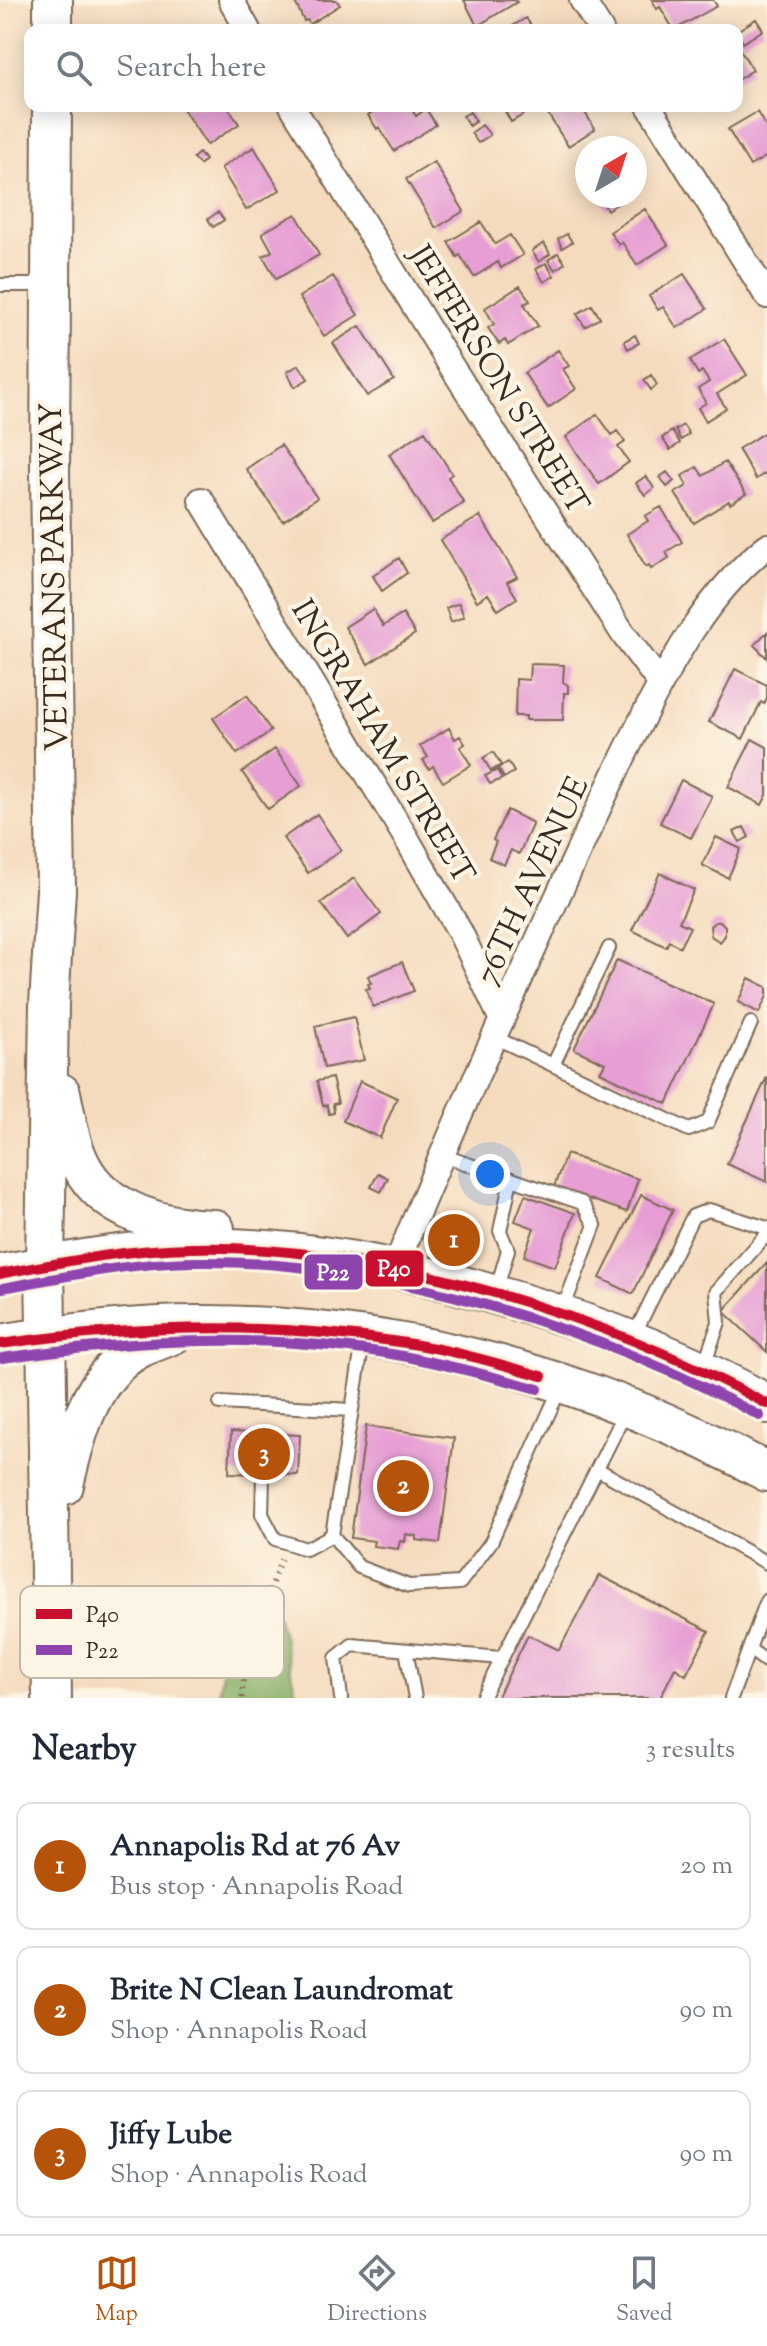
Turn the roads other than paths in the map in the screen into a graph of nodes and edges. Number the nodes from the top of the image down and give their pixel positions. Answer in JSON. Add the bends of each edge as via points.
{"nodes":[{"id":1,"x":53,"y":0,"type":"edge"},
{"id":2,"x":231,"y":0,"type":"edge"},
{"id":3,"x":582,"y":0,"type":"edge"},
{"id":4,"x":53,"y":24,"type":"edge"},
{"id":5,"x":245,"y":24,"type":"edge"},
{"id":6,"x":597,"y":24,"type":"edge"},
{"id":7,"x":52,"y":112,"type":"edge"},
{"id":8,"x":296,"y":112,"type":"edge"},
{"id":9,"x":653,"y":112,"type":"edge"},
{"id":10,"x":0,"y":285,"type":"edge"},
{"id":11,"x":51,"y":285,"type":"junction"},
{"id":12,"x":767,"y":296,"type":"edge"},
{"id":13,"x":201,"y":500,"type":"dead end"},
{"id":14,"x":767,"y":546,"type":"edge"},
{"id":15,"x":660,"y":683,"type":"junction"},
{"id":16,"x":609,"y":948,"type":"dead end"},
{"id":17,"x":751,"y":1023,"type":"dead end"},
{"id":18,"x":498,"y":1028,"type":"junction"},
{"id":19,"x":48,"y":1047,"type":"junction"},
{"id":20,"x":553,"y":1065,"type":"junction"},
{"id":21,"x":441,"y":1155,"type":"junction"},
{"id":22,"x":511,"y":1179,"type":"junction"},
{"id":23,"x":767,"y":1231,"type":"edge"},
{"id":24,"x":347,"y":1260,"type":"junction"},
{"id":25,"x":45,"y":1266,"type":"junction"},
{"id":26,"x":395,"y":1268,"type":"junction"},
{"id":27,"x":0,"y":1274,"type":"edge"},
{"id":28,"x":495,"y":1295,"type":"junction"},
{"id":29,"x":561,"y":1315,"type":"junction"},
{"id":30,"x":198,"y":1325,"type":"junction"},
{"id":31,"x":47,"y":1336,"type":"junction"},
{"id":32,"x":363,"y":1338,"type":"junction"},
{"id":33,"x":632,"y":1340,"type":"junction"},
{"id":34,"x":0,"y":1344,"type":"edge"},
{"id":35,"x":702,"y":1371,"type":"junction"},
{"id":36,"x":563,"y":1382,"type":"junction"},
{"id":37,"x":220,"y":1403,"type":"dead end"},
{"id":38,"x":767,"y":1404,"type":"edge"},
{"id":39,"x":629,"y":1406,"type":"junction"},
{"id":40,"x":352,"y":1410,"type":"junction"},
{"id":41,"x":597,"y":1469,"type":"junction"},
{"id":42,"x":767,"y":1472,"type":"edge"},
{"id":43,"x":263,"y":1477,"type":"dead end"},
{"id":44,"x":332,"y":1535,"type":"junction"},
{"id":45,"x":51,"y":1542,"type":"junction"},
{"id":46,"x":767,"y":1563,"type":"edge"},
{"id":47,"x":51,"y":1586,"type":"edge"},
{"id":48,"x":767,"y":1600,"type":"edge"},
{"id":49,"x":749,"y":1649,"type":"junction"},
{"id":50,"x":406,"y":1650,"type":"junction"},
{"id":51,"x":501,"y":1658,"type":"junction"},
{"id":52,"x":767,"y":1662,"type":"edge"},
{"id":53,"x":52,"y":1678,"type":"edge"},
{"id":54,"x":52,"y":1698,"type":"edge"},
{"id":55,"x":341,"y":1698,"type":"edge"},
{"id":56,"x":415,"y":1698,"type":"edge"},
{"id":57,"x":482,"y":1698,"type":"edge"},
{"id":58,"x":731,"y":1698,"type":"edge"}],
"edges":[{"from":1,"to":4,"type":"main road"},
{"from":2,"to":5,"type":"street"},
{"from":3,"to":6,"type":"street"},
{"from":7,"to":11,"type":"main road","name":"VETERANS PARKWAY"},
{"from":8,"to":15,"type":"street","name":"JEFFERSON STREET","via":[[448,361]]},
{"from":9,"to":12,"type":"street"},
{"from":10,"to":11,"type":"lane"},
{"from":11,"to":19,"type":"main road","name":"VETERANS PARKWAY","via":[[56,890]]},
{"from":13,"to":18,"type":"street","name":"INGRAHAM STREET","via":[[460,932]]},
{"from":14,"to":15,"type":"street","name":"76TH AVENUE","via":[[724,586]]},
{"from":15,"to":18,"type":"street","name":"76TH AVENUE"},
{"from":16,"to":20,"type":"lane"},
{"from":17,"to":20,"type":"lane","via":[[708,1122],[689,1130]]},
{"from":18,"to":20,"type":"lane"},
{"from":18,"to":21,"type":"street","name":"76TH AVENUE"},
{"from":19,"to":24,"type":"main road","name":"VETERANS PARKWAY","via":[[81,1167],[121,1206],[169,1225],[291,1232]]},
{"from":19,"to":25,"type":"main road","name":"VETERANS PARKWAY"},
{"from":21,"to":22,"type":"lane"},
{"from":21,"to":26,"type":"street","name":"76TH AVENUE"},
{"from":22,"to":28,"type":"lane","via":[[500,1231],[508,1250]]},
{"from":22,"to":29,"type":"lane","via":[[582,1203],[595,1225]]},
{"from":23,"to":33,"type":"lane","via":[[709,1210],[693,1216]]},
{"from":23,"to":35,"type":"lane","via":[[716,1292],[719,1322]]},
{"from":24,"to":25,"type":"main road","via":[[194,1248]]},
{"from":24,"to":26,"type":"main road"},
{"from":25,"to":27,"type":"main road"},
{"from":25,"to":31,"type":"main road","name":"VETERANS PARKWAY"},
{"from":26,"to":28,"type":"main road"},
{"from":28,"to":29,"type":"main road"},
{"from":29,"to":33,"type":"main road"},
{"from":30,"to":31,"type":"main road"},
{"from":30,"to":32,"type":"main road"},
{"from":30,"to":45,"type":"main road","via":[[126,1357],[92,1397],[82,1417]]},
{"from":31,"to":34,"type":"main road"},
{"from":31,"to":45,"type":"main road","name":"VETERANS PARKWAY"},
{"from":32,"to":36,"type":"main road","via":[[422,1346]]},
{"from":32,"to":40,"type":"lane"},
{"from":33,"to":35,"type":"main road"},
{"from":35,"to":38,"type":"main road"},
{"from":36,"to":39,"type":"main road"},
{"from":36,"to":44,"type":"lane","via":[[491,1542],[460,1583],[409,1586],[359,1567]]},
{"from":37,"to":40,"type":"lane"},
{"from":39,"to":41,"type":"lane"},
{"from":39,"to":42,"type":"main road"},
{"from":40,"to":44,"type":"lane"},
{"from":41,"to":46,"type":"lane"},
{"from":41,"to":51,"type":"lane"},
{"from":43,"to":44,"type":"lane","via":[[262,1514],[275,1539],[306,1549]]},
{"from":45,"to":47,"type":"main road","name":"VETERANS PARKWAY"},
{"from":48,"to":49,"type":"lane"},
{"from":49,"to":52,"type":"lane"},
{"from":49,"to":58,"type":"lane"},
{"from":50,"to":51,"type":"lane"},
{"from":50,"to":55,"type":"lane","via":[[352,1645],[336,1658]]},
{"from":50,"to":56,"type":"lane"},
{"from":51,"to":57,"type":"lane"},
{"from":53,"to":54,"type":"main road","name":"VETERANS PARKWAY"}]}
